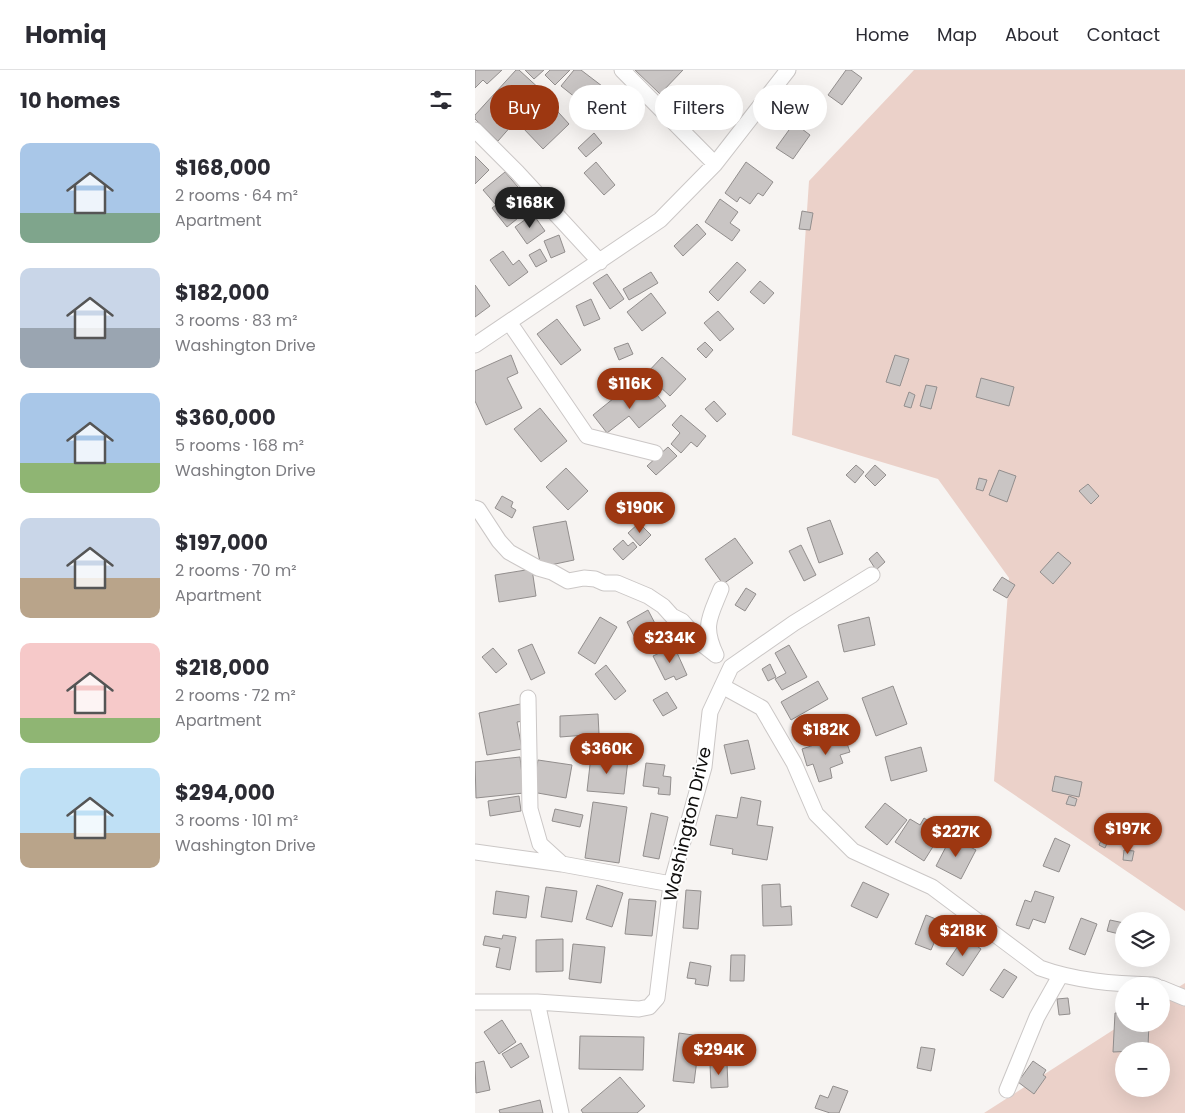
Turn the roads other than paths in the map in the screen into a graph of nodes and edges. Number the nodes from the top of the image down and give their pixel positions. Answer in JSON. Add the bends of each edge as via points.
{"nodes":[{"id":1,"x":622,"y":70,"type":"edge"},
{"id":2,"x":788,"y":70,"type":"edge"},
{"id":3,"x":475,"y":130,"type":"edge"},
{"id":4,"x":715,"y":164,"type":"junction"},
{"id":5,"x":600,"y":262,"type":"junction"},
{"id":6,"x":509,"y":322,"type":"junction"},
{"id":7,"x":475,"y":345,"type":"edge"},
{"id":8,"x":655,"y":453,"type":"dead end"},
{"id":9,"x":475,"y":508,"type":"edge"},
{"id":10,"x":873,"y":575,"type":"dead end"},
{"id":11,"x":721,"y":589,"type":"dead end"},
{"id":12,"x":716,"y":655,"type":"junction"},
{"id":13,"x":731,"y":667,"type":"junction"},
{"id":14,"x":722,"y":686,"type":"junction"},
{"id":15,"x":528,"y":698,"type":"dead end"},
{"id":16,"x":475,"y":852,"type":"edge"},
{"id":17,"x":562,"y":864,"type":"junction"},
{"id":18,"x":671,"y":884,"type":"junction"},
{"id":19,"x":1060,"y":976,"type":"junction"},
{"id":20,"x":1115,"y":984,"type":"edge"},
{"id":21,"x":1170,"y":992,"type":"edge"},
{"id":22,"x":1185,"y":998,"type":"edge"},
{"id":23,"x":475,"y":1002,"type":"edge"},
{"id":24,"x":537,"y":1002,"type":"junction"},
{"id":25,"x":1007,"y":1090,"type":"dead end"},
{"id":26,"x":561,"y":1113,"type":"edge"}],
"edges":[{"from":1,"to":4,"type":"street"},
{"from":2,"to":4,"type":"street"},
{"from":3,"to":5,"type":"street"},
{"from":4,"to":5,"type":"street","via":[[660,220]]},
{"from":5,"to":6,"type":"street"},
{"from":6,"to":7,"type":"street"},
{"from":6,"to":8,"type":"street","via":[[587,436]]},
{"from":9,"to":12,"type":"street","via":[[509,552],[568,581],[584,578],[617,583],[648,596],[682,621]]},
{"from":10,"to":13,"type":"street","name":"Washington Drive","via":[[793,623]]},
{"from":11,"to":12,"type":"street","via":[[708,623],[709,641]]},
{"from":12,"to":13,"type":"street"},
{"from":13,"to":14,"type":"street","name":"Washington Drive"},
{"from":14,"to":18,"type":"street","name":"Washington Drive","via":[[710,712],[704,767]]},
{"from":14,"to":19,"type":"street","via":[[762,708],[794,763],[816,814],[853,852],[933,887],[1040,968]]},
{"from":15,"to":17,"type":"street","via":[[530,809],[540,844]]},
{"from":16,"to":17,"type":"street"},
{"from":17,"to":18,"type":"street"},
{"from":18,"to":24,"type":"street","name":"Washington Drive","via":[[657,998],[649,1007]]},
{"from":19,"to":20,"type":"street"},
{"from":19,"to":25,"type":"street","via":[[1037,1017]]},
{"from":21,"to":22,"type":"street"},
{"from":23,"to":24,"type":"street","name":"Washington Drive"},
{"from":24,"to":26,"type":"street"}]}
